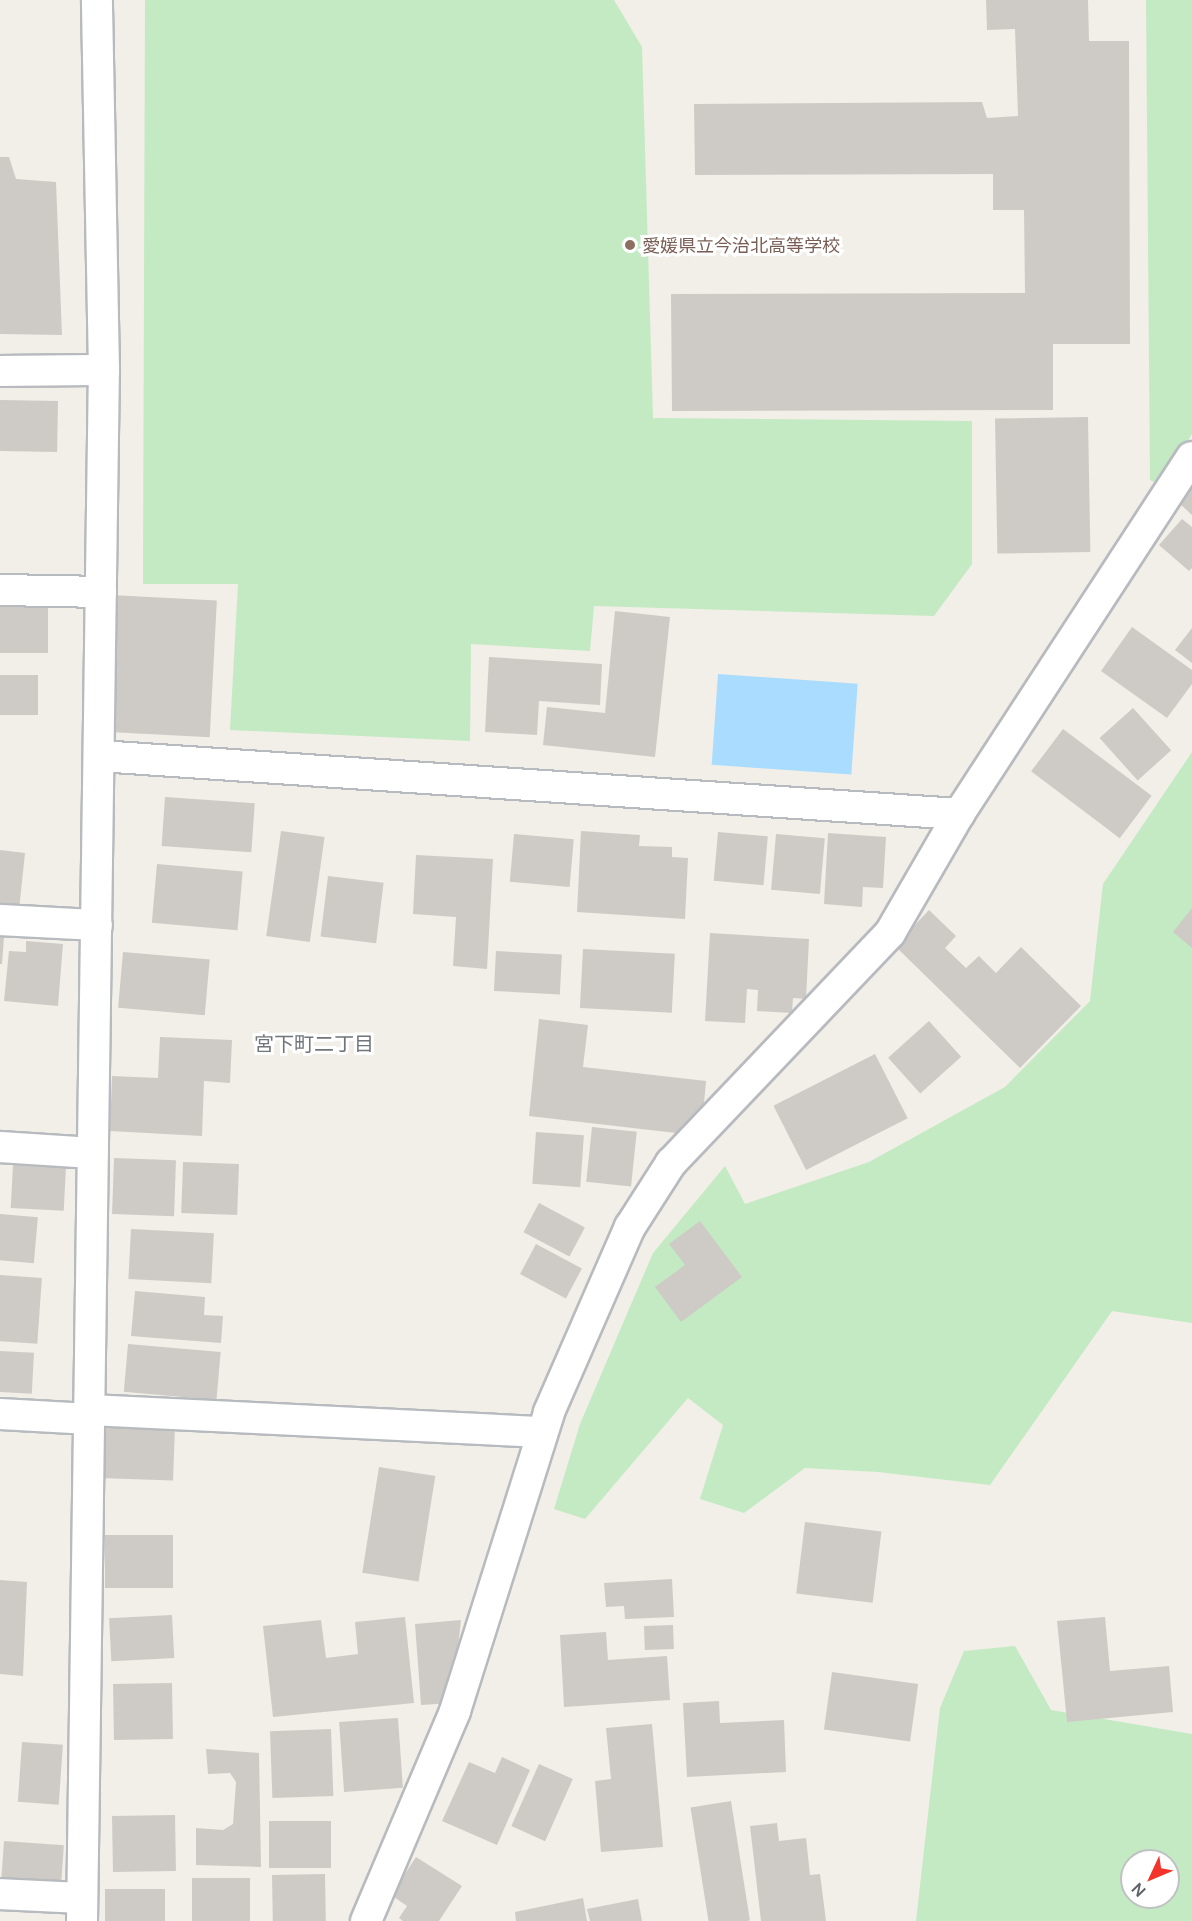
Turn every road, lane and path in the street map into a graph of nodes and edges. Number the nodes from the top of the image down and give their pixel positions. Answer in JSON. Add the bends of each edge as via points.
{"nodes":[{"id":1,"x":97,"y":0,"type":"edge"},
{"id":2,"x":104,"y":370,"type":"junction"},
{"id":3,"x":0,"y":371,"type":"edge"},
{"id":4,"x":1192,"y":457,"type":"edge"},
{"id":5,"x":0,"y":590,"type":"edge"},
{"id":6,"x":101,"y":592,"type":"junction"},
{"id":7,"x":99,"y":756,"type":"junction"},
{"id":8,"x":959,"y":814,"type":"junction"},
{"id":9,"x":0,"y":920,"type":"edge"},
{"id":10,"x":97,"y":926,"type":"junction"},
{"id":11,"x":0,"y":1147,"type":"edge"},
{"id":12,"x":93,"y":1153,"type":"junction"},
{"id":13,"x":0,"y":1414,"type":"edge"},
{"id":14,"x":90,"y":1415,"type":"junction"},
{"id":15,"x":542,"y":1432,"type":"junction"},
{"id":16,"x":0,"y":1894,"type":"edge"},
{"id":17,"x":82,"y":1910,"type":"edge"},
{"id":18,"x":366,"y":1921,"type":"edge"}],
"edges":[{"from":1,"to":2,"type":"street"},
{"from":2,"to":3,"type":"street"},
{"from":2,"to":6,"type":"street"},
{"from":4,"to":8,"type":"street"},
{"from":5,"to":6,"type":"street"},
{"from":6,"to":7,"type":"street"},
{"from":7,"to":8,"type":"street"},
{"from":7,"to":10,"type":"street"},
{"from":8,"to":15,"type":"street","via":[[890,933],[671,1163],[630,1227]]},
{"from":9,"to":10,"type":"street"},
{"from":10,"to":12,"type":"street"},
{"from":11,"to":12,"type":"street"},
{"from":12,"to":14,"type":"street"},
{"from":13,"to":14,"type":"street"},
{"from":14,"to":15,"type":"street"},
{"from":14,"to":17,"type":"street"},
{"from":15,"to":18,"type":"street","via":[[455,1711]]},
{"from":16,"to":17,"type":"street"}]}
